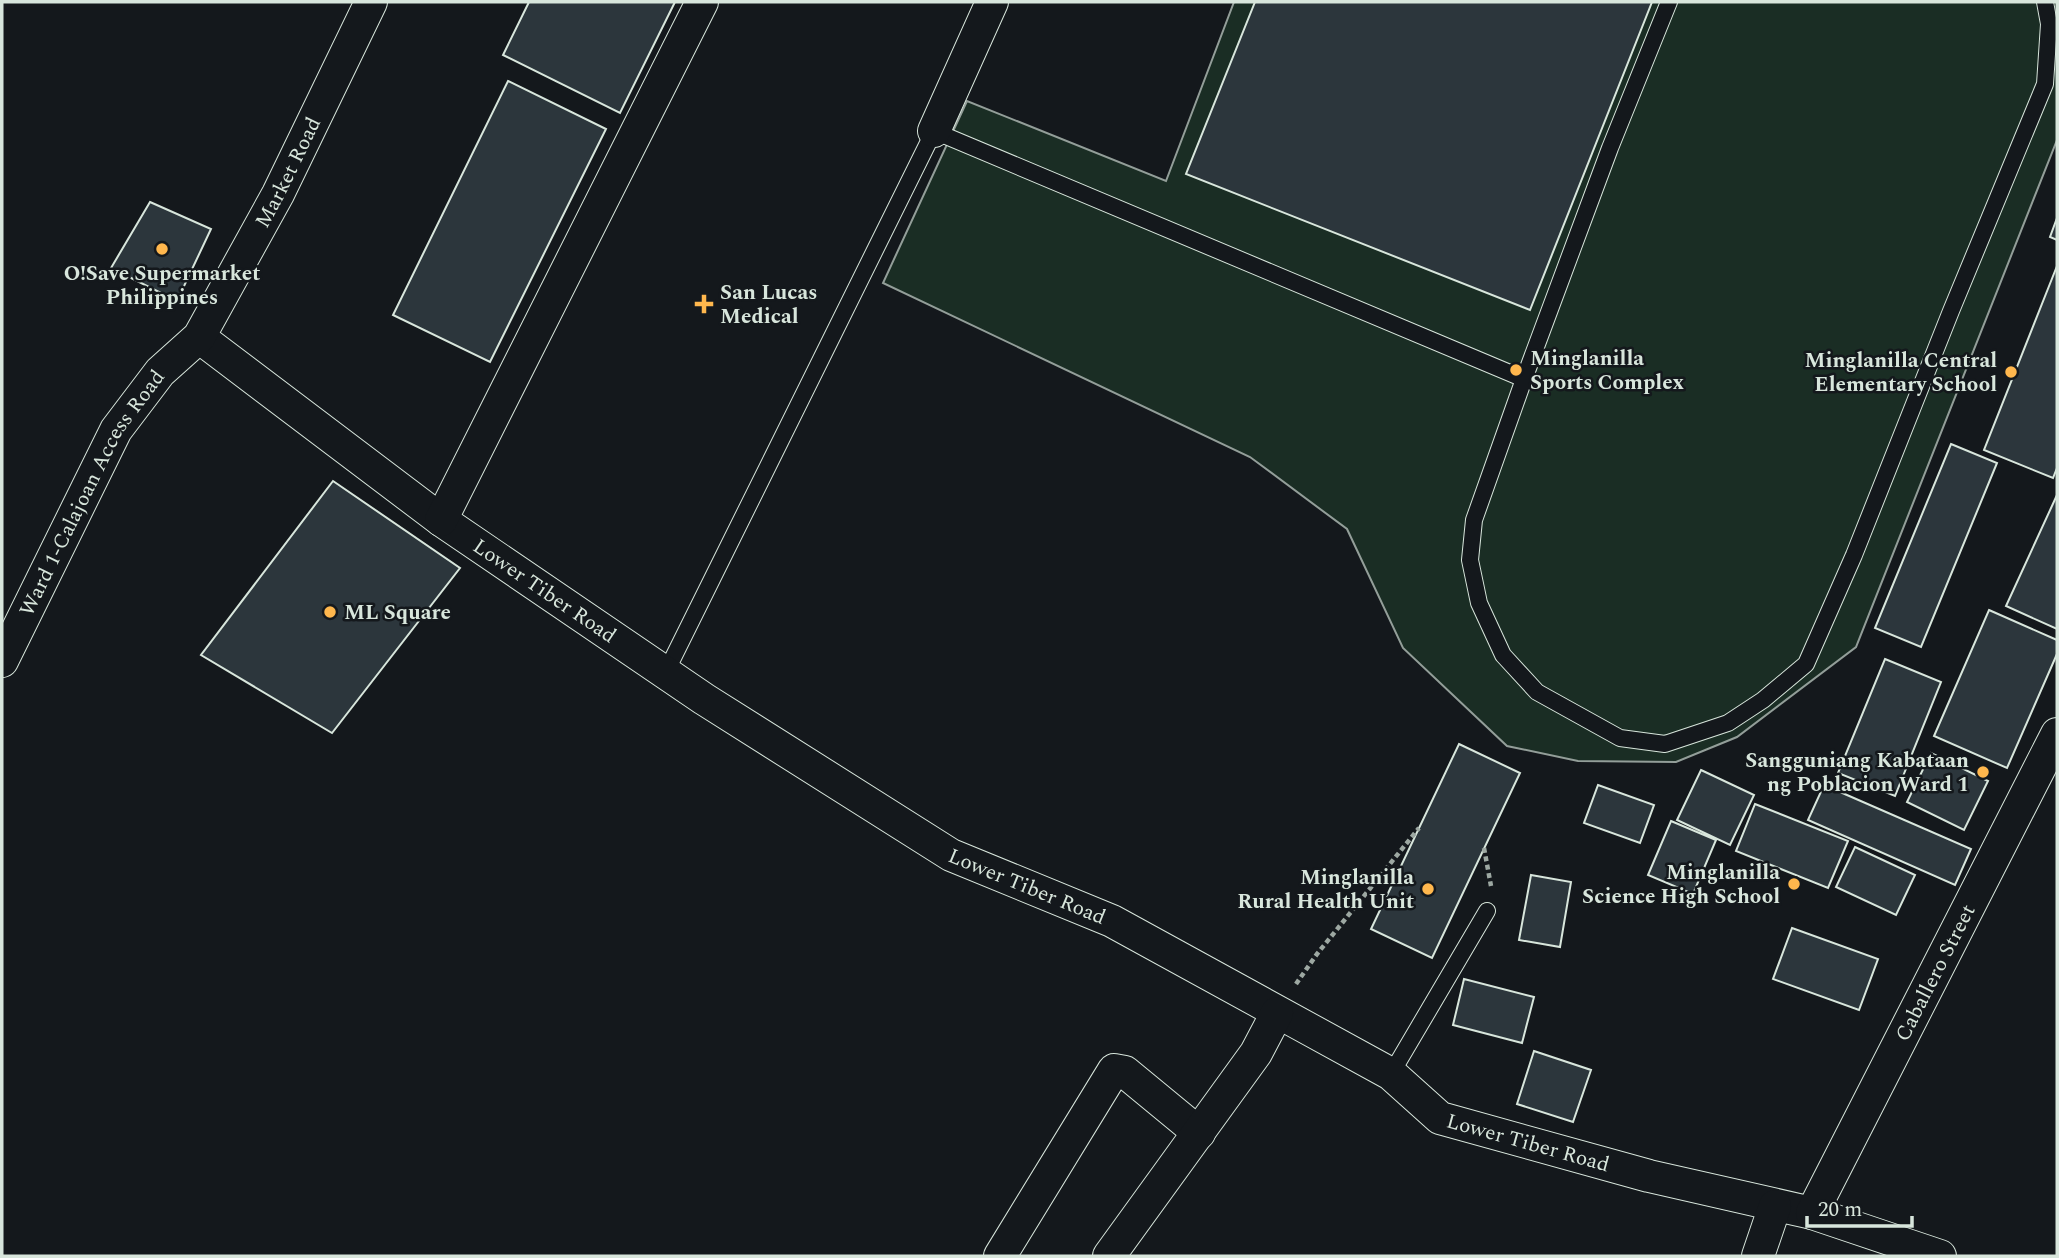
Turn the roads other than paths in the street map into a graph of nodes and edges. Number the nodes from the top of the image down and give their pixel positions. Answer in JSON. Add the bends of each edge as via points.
{"nodes":[{"id":1,"x":371,"y":2,"type":"edge"},
{"id":2,"x":702,"y":2,"type":"edge"},
{"id":3,"x":992,"y":2,"type":"edge"},
{"id":4,"x":1670,"y":2,"type":"edge"},
{"id":5,"x":2045,"y":2,"type":"edge"},
{"id":6,"x":934,"y":131,"type":"junction"},
{"id":7,"x":199,"y":337,"type":"junction"},
{"id":8,"x":1524,"y":379,"type":"junction"},
{"id":9,"x":441,"y":520,"type":"junction"},
{"id":10,"x":2,"y":661,"type":"edge"},
{"id":11,"x":666,"y":672,"type":"junction"},
{"id":12,"x":2057,"y":734,"type":"edge"},
{"id":13,"x":1487,"y":911,"type":"road end"},
{"id":14,"x":1277,"y":1013,"type":"junction"},
{"id":15,"x":1391,"y":1074,"type":"junction"},
{"id":16,"x":1199,"y":1133,"type":"junction"},
{"id":17,"x":1775,"y":1206,"type":"junction"},
{"id":18,"x":1812,"y":1213,"type":"junction"},
{"id":19,"x":1000,"y":1256,"type":"edge"},
{"id":20,"x":1109,"y":1256,"type":"edge"},
{"id":21,"x":1758,"y":1256,"type":"edge"},
{"id":22,"x":1940,"y":1256,"type":"edge"}],
"edges":[{"from":1,"to":7,"type":"street","name":"Market Road","via":[[278,194]]},
{"from":2,"to":9,"type":"street"},
{"from":3,"to":6,"type":"street"},
{"from":4,"to":8,"type":"lane"},
{"from":5,"to":8,"type":"lane","via":[[2049,24],[2045,85],[1806,664],[1763,700],[1728,723],[1665,744],[1620,738],[1537,692],[1503,655],[1479,603],[1470,560],[1474,520]]},
{"from":6,"to":8,"type":"lane"},
{"from":6,"to":11,"type":"lane"},
{"from":7,"to":9,"type":"street","name":"Lower Tiber Road"},
{"from":7,"to":10,"type":"street","name":"Ward 1-Calajoan Access Road","via":[[160,372],[116,430]]},
{"from":9,"to":11,"type":"street","name":"Lower Tiber Road"},
{"from":11,"to":14,"type":"street","name":"Lower Tiber Road","via":[[951,855],[1112,921]]},
{"from":12,"to":18,"type":"street","name":"Caballero Street"},
{"from":13,"to":15,"type":"lane"},
{"from":14,"to":15,"type":"street","name":"Lower Tiber Road"},
{"from":14,"to":16,"type":"street","via":[[1256,1053]]},
{"from":15,"to":17,"type":"street","name":"Lower Tiber Road","via":[[1440,1118]]},
{"from":16,"to":19,"type":"street","via":[[1125,1072],[1114,1070]]},
{"from":16,"to":20,"type":"street"},
{"from":17,"to":18,"type":"street","name":"Lower Tiber Road"},
{"from":17,"to":21,"type":"street"},
{"from":18,"to":22,"type":"street","name":"Lower Tiber Road"}]}
